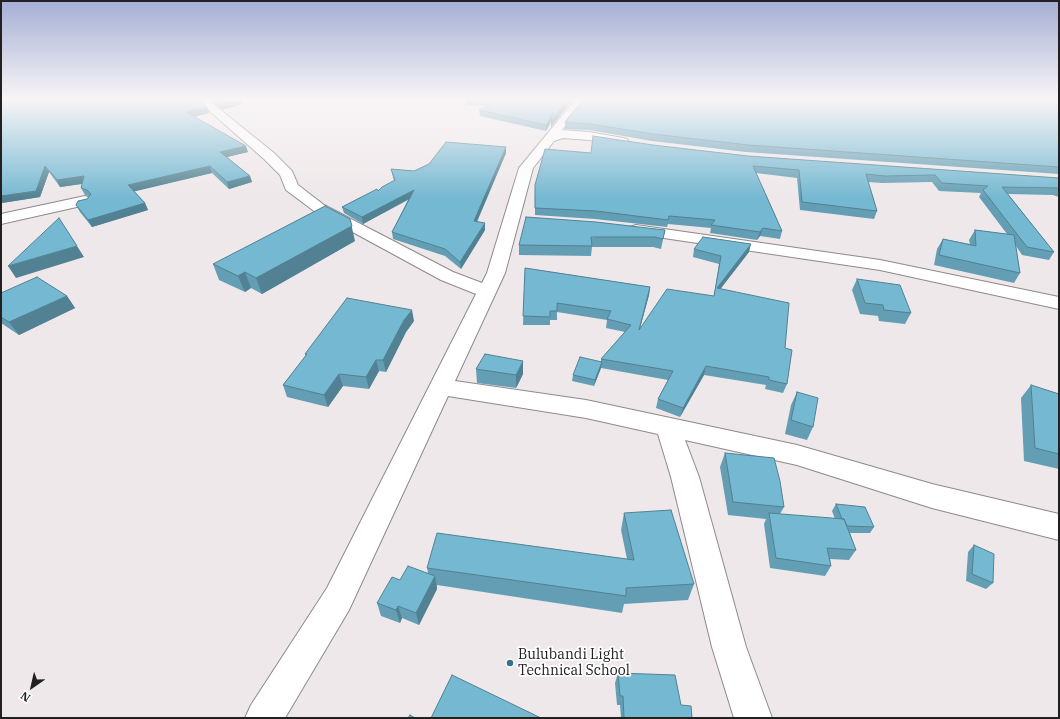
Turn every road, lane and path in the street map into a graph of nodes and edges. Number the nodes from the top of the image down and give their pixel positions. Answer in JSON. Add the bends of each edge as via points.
{"nodes":[{"id":1,"x":242,"y":133,"type":"edge"},
{"id":2,"x":553,"y":133,"type":"edge"},
{"id":3,"x":548,"y":139,"type":"junction"},
{"id":4,"x":636,"y":144,"type":"edge"},
{"id":5,"x":85,"y":201,"type":"edge"},
{"id":6,"x":1,"y":219,"type":"edge"},
{"id":7,"x":618,"y":228,"type":"edge"},
{"id":8,"x":487,"y":292,"type":"junction"},
{"id":9,"x":1059,"y":303,"type":"edge"},
{"id":10,"x":441,"y":387,"type":"junction"},
{"id":11,"x":668,"y":426,"type":"junction"},
{"id":12,"x":1059,"y":527,"type":"edge"},
{"id":13,"x":264,"y":718,"type":"edge"},
{"id":14,"x":753,"y":718,"type":"edge"}],
"edges":[{"from":1,"to":8,"type":"street","via":[[287,174],[291,187],[319,208],[447,276]]},
{"from":2,"to":3,"type":"street"},
{"from":3,"to":4,"type":"street","via":[[562,134]]},
{"from":3,"to":8,"type":"street","via":[[526,168],[519,221]]},
{"from":5,"to":6,"type":"street"},
{"from":7,"to":9,"type":"street","via":[[880,265]]},
{"from":8,"to":10,"type":"street"},
{"from":10,"to":11,"type":"street","via":[[586,409]]},
{"from":10,"to":13,"type":"street","via":[[338,599]]},
{"from":11,"to":12,"type":"street","via":[[797,455],[932,496]]},
{"from":11,"to":14,"type":"street","via":[[685,477],[729,647]]}]}
